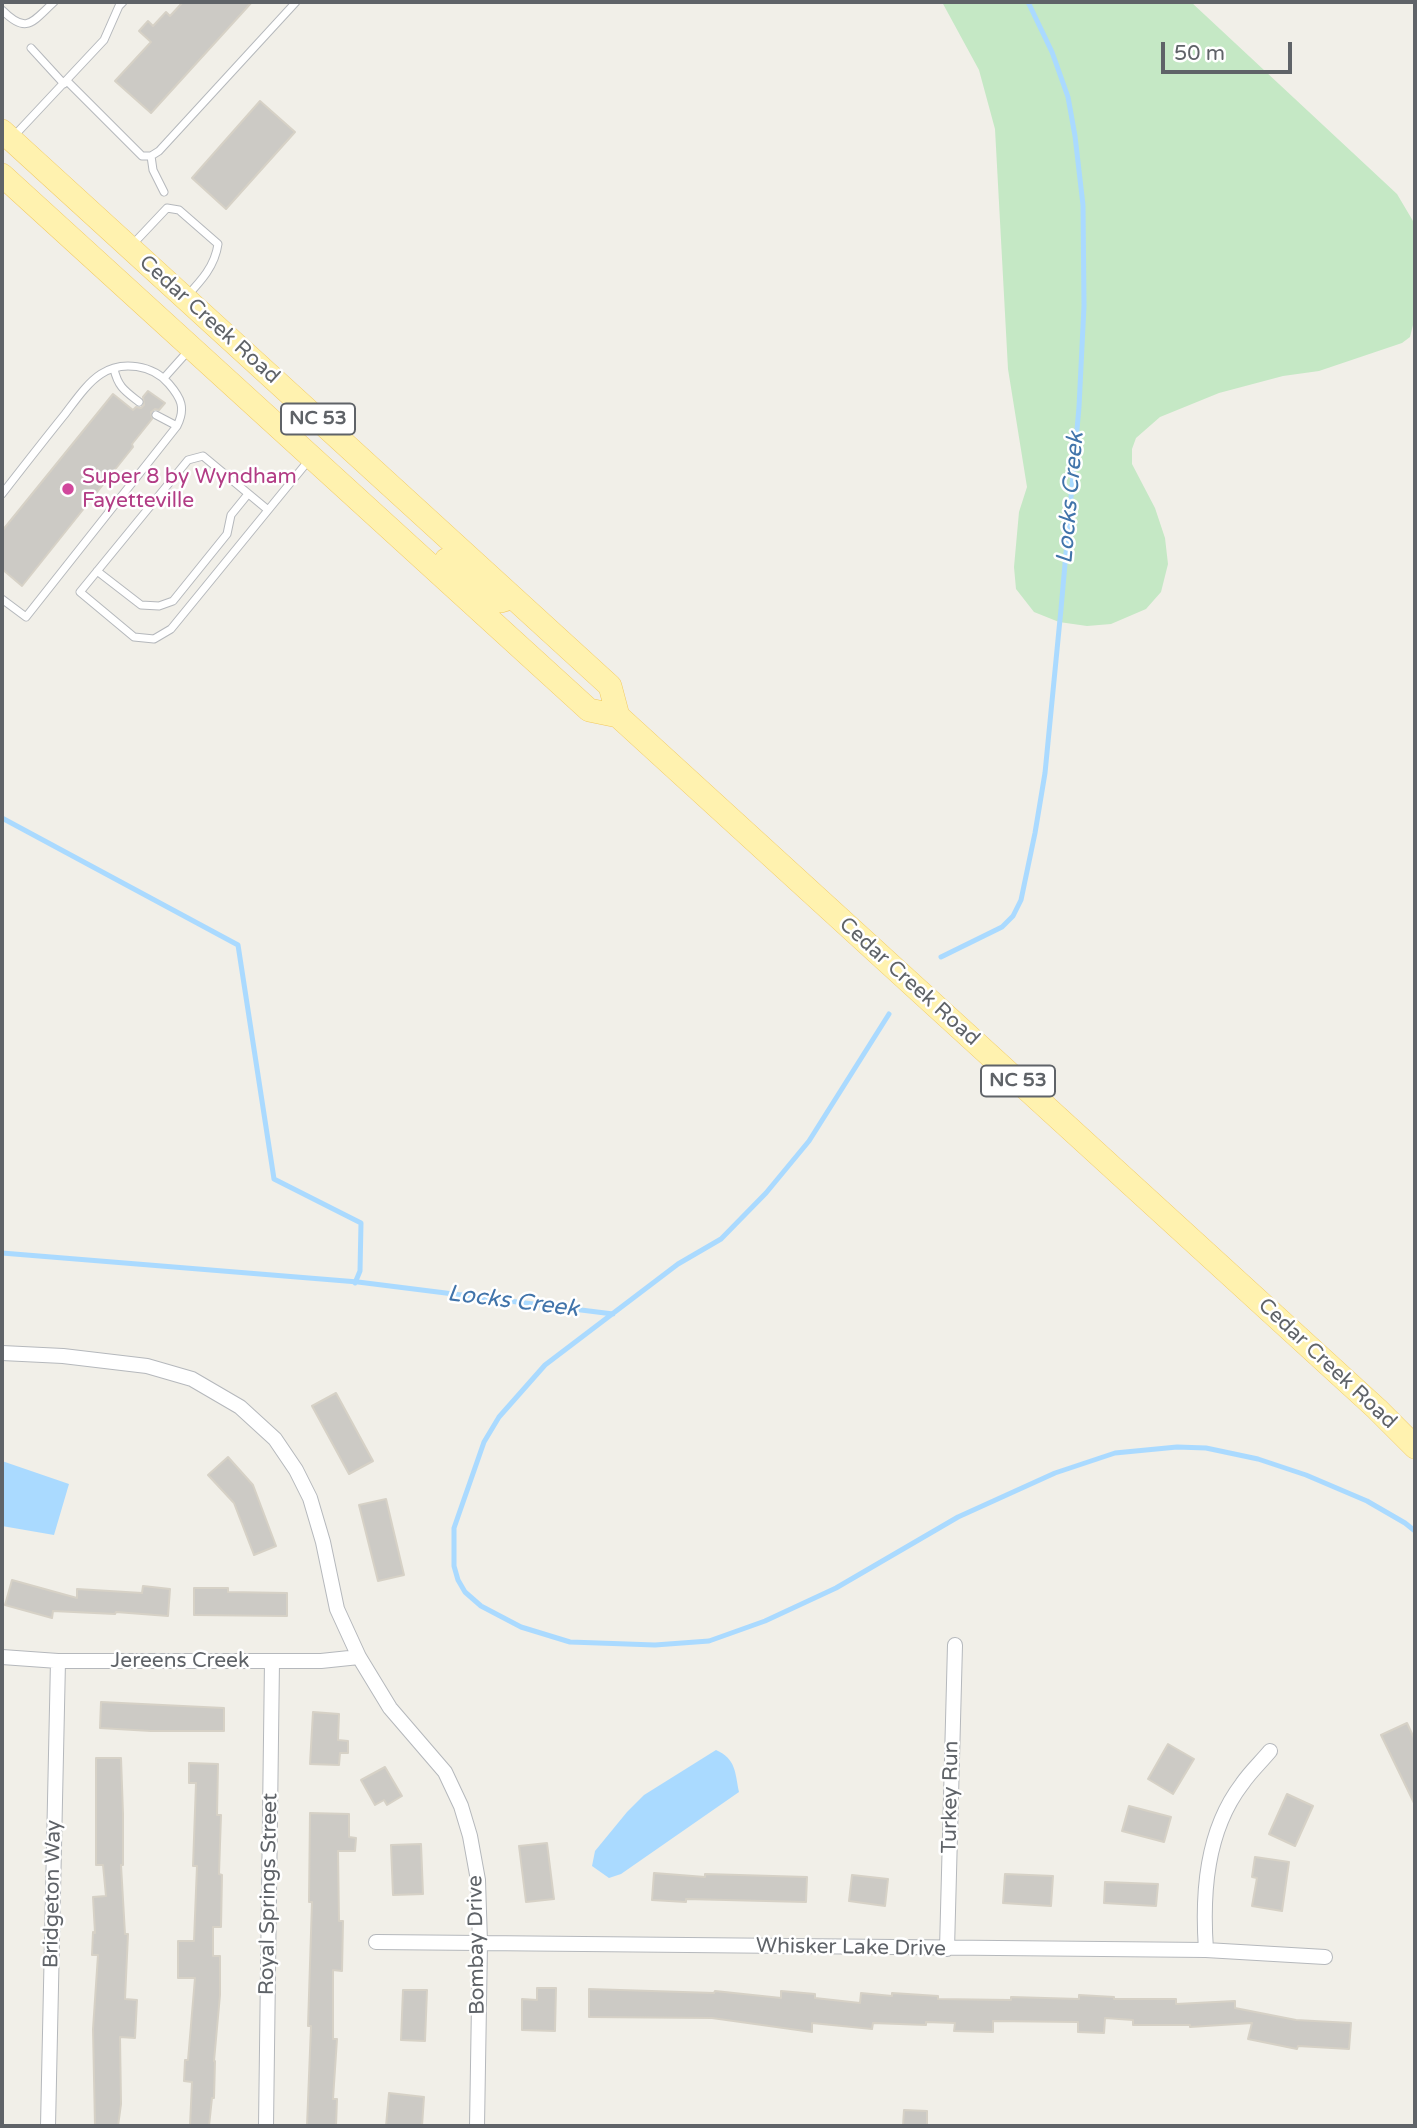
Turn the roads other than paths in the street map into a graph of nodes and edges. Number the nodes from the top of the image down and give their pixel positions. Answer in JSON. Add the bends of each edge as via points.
{"nodes":[{"id":1,"x":54,"y":2,"type":"edge"},
{"id":2,"x":123,"y":2,"type":"edge"},
{"id":3,"x":296,"y":2,"type":"edge"},
{"id":4,"x":2,"y":10,"type":"edge"},
{"id":5,"x":31,"y":48,"type":"dead end"},
{"id":6,"x":65,"y":83,"type":"junction"},
{"id":7,"x":6,"y":135,"type":"edge"},
{"id":8,"x":151,"y":156,"type":"junction"},
{"id":9,"x":2,"y":175,"type":"edge"},
{"id":10,"x":164,"y":192,"type":"dead end"},
{"id":11,"x":129,"y":247,"type":"junction"},
{"id":12,"x":186,"y":297,"type":"junction"},
{"id":13,"x":191,"y":348,"type":"junction"},
{"id":14,"x":114,"y":369,"type":"junction"},
{"id":15,"x":164,"y":378,"type":"junction"},
{"id":16,"x":139,"y":402,"type":"dead end"},
{"id":17,"x":156,"y":415,"type":"dead end"},
{"id":18,"x":177,"y":426,"type":"junction"},
{"id":19,"x":311,"y":457,"type":"junction"},
{"id":20,"x":2,"y":494,"type":"edge"},
{"id":21,"x":248,"y":494,"type":"junction"},
{"id":22,"x":268,"y":510,"type":"junction"},
{"id":23,"x":396,"y":534,"type":"junction"},
{"id":24,"x":97,"y":571,"type":"junction"},
{"id":25,"x":511,"y":596,"type":"junction"},
{"id":26,"x":2,"y":599,"type":"edge"},
{"id":27,"x":618,"y":716,"type":"junction"},
{"id":28,"x":2,"y":1353,"type":"edge"},
{"id":29,"x":1415,"y":1447,"type":"edge"},
{"id":30,"x":955,"y":1645,"type":"dead end"},
{"id":31,"x":2,"y":1657,"type":"edge"},
{"id":32,"x":359,"y":1657,"type":"junction"},
{"id":33,"x":58,"y":1661,"type":"junction"},
{"id":34,"x":272,"y":1661,"type":"junction"},
{"id":35,"x":1270,"y":1751,"type":"dead end"},
{"id":36,"x":376,"y":1942,"type":"dead end"},
{"id":37,"x":480,"y":1943,"type":"junction"},
{"id":38,"x":947,"y":1949,"type":"junction"},
{"id":39,"x":1206,"y":1950,"type":"junction"},
{"id":40,"x":1325,"y":1957,"type":"dead end"},
{"id":41,"x":48,"y":2126,"type":"edge"},
{"id":42,"x":267,"y":2126,"type":"edge"},
{"id":43,"x":477,"y":2126,"type":"edge"}],
"edges":[{"from":1,"to":4,"type":"lane","via":[[32,23],[22,25]]},
{"from":2,"to":6,"type":"lane","via":[[104,40]]},
{"from":3,"to":8,"type":"lane"},
{"from":5,"to":6,"type":"lane"},
{"from":6,"to":7,"type":"lane"},
{"from":6,"to":8,"type":"lane","via":[[142,156]]},
{"from":7,"to":11,"type":"main road","name":"Cedar Creek Road","number":"NC 53"},
{"from":8,"to":10,"type":"lane"},
{"from":9,"to":13,"type":"main road","name":"Cedar Creek Road","number":"NC 53"},
{"from":11,"to":12,"type":"main road","name":"Cedar Creek Road","number":"NC 53"},
{"from":11,"to":12,"type":"lane","via":[[167,208],[179,210],[218,244],[216,257]]},
{"from":12,"to":25,"type":"main road","name":"Cedar Creek Road","number":"NC 53"},
{"from":13,"to":15,"type":"lane"},
{"from":13,"to":19,"type":"main road","name":"Cedar Creek Road","number":"NC 53"},
{"from":14,"to":15,"type":"lane","via":[[141,366]]},
{"from":14,"to":16,"type":"lane","via":[[123,390]]},
{"from":14,"to":20,"type":"lane","via":[[101,374],[78,397]]},
{"from":15,"to":18,"type":"lane","via":[[183,406]]},
{"from":17,"to":18,"type":"lane"},
{"from":18,"to":26,"type":"lane","via":[[26,617]]},
{"from":19,"to":22,"type":"lane"},
{"from":19,"to":23,"type":"main road","name":"Cedar Creek Road","number":"NC 53"},
{"from":21,"to":22,"type":"lane"},
{"from":21,"to":24,"type":"lane","via":[[203,456],[188,460]]},
{"from":21,"to":24,"type":"lane","via":[[231,515],[227,534],[173,601],[141,605]]},
{"from":22,"to":24,"type":"lane","via":[[171,629],[154,639],[134,637],[80,592]]},
{"from":23,"to":25,"type":"main road","via":[[420,538],[489,597],[499,601]]},
{"from":23,"to":27,"type":"main road","name":"Cedar Creek Road","number":"NC 53","via":[[589,710]]},
{"from":25,"to":27,"type":"main road","name":"Cedar Creek Road","number":"NC 53","via":[[610,686]]},
{"from":27,"to":29,"type":"main road","name":"Cedar Creek Road","number":"NC 53"},
{"from":28,"to":32,"type":"street","name":"Bombay Drive","via":[[147,1366],[192,1379],[240,1407],[275,1439],[296,1470],[323,1542],[337,1609]]},
{"from":30,"to":38,"type":"street","name":"Turkey Run"},
{"from":31,"to":33,"type":"street","name":"Jereens Creek"},
{"from":32,"to":34,"type":"street","name":"Jereens Creek"},
{"from":32,"to":37,"type":"street","name":"Bombay Drive","via":[[390,1708],[445,1772],[461,1806],[478,1880]]},
{"from":33,"to":34,"type":"street","name":"Jereens Creek"},
{"from":33,"to":41,"type":"street","name":"Bridgeton Way"},
{"from":34,"to":42,"type":"street","name":"Royal Springs Street"},
{"from":35,"to":39,"type":"street","via":[[1241,1785],[1212,1849],[1205,1896]]},
{"from":36,"to":37,"type":"street","name":"Whisker Lake Drive"},
{"from":37,"to":38,"type":"street","name":"Whisker Lake Drive"},
{"from":37,"to":43,"type":"street","name":"Bombay Drive"},
{"from":38,"to":39,"type":"street","name":"Whisker Lake Drive"},
{"from":39,"to":40,"type":"street","name":"Whisker Lake Drive"}]}
